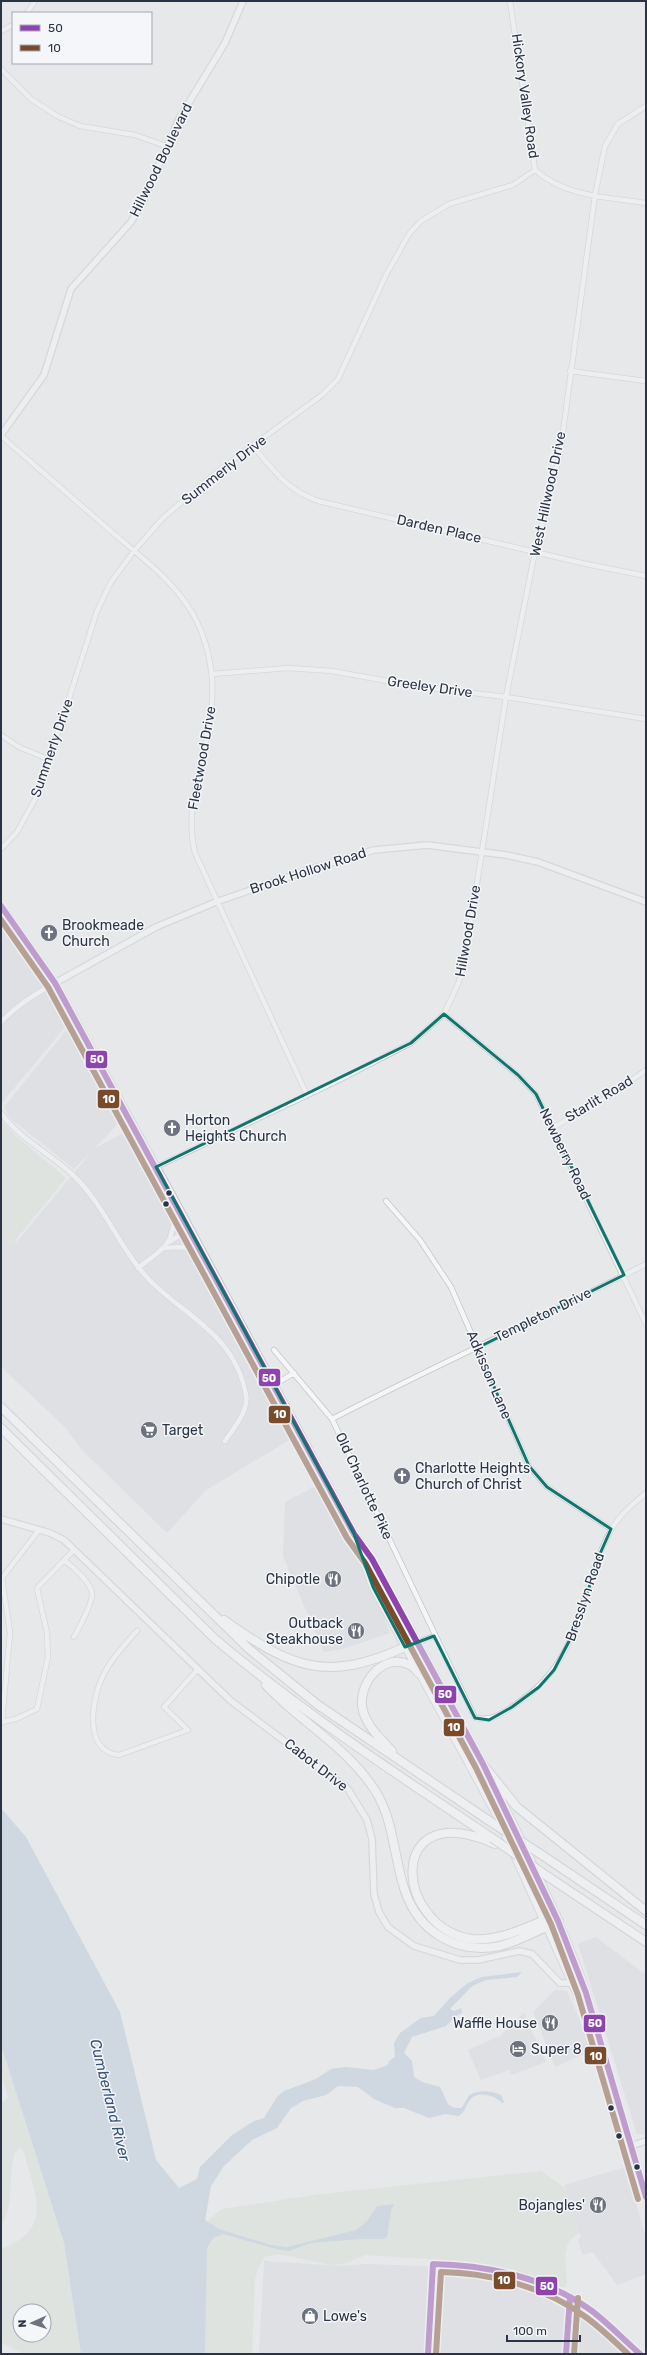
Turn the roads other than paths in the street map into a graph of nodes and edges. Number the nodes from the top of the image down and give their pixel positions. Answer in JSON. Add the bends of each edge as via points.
{"nodes":[{"id":1,"x":35,"y":1,"type":"edge"},
{"id":2,"x":242,"y":1,"type":"edge"},
{"id":3,"x":510,"y":1,"type":"edge"},
{"id":4,"x":28,"y":12,"type":"edge"},
{"id":5,"x":12,"y":26,"type":"edge"},
{"id":6,"x":1,"y":31,"type":"edge"},
{"id":7,"x":1,"y":68,"type":"edge"},
{"id":8,"x":646,"y":106,"type":"edge"},
{"id":9,"x":166,"y":146,"type":"junction"},
{"id":10,"x":535,"y":170,"type":"junction"},
{"id":11,"x":595,"y":195,"type":"junction"},
{"id":12,"x":646,"y":203,"type":"edge"},
{"id":13,"x":570,"y":371,"type":"junction"},
{"id":14,"x":646,"y":381,"type":"edge"},
{"id":15,"x":1,"y":436,"type":"edge"},
{"id":16,"x":253,"y":446,"type":"junction"},
{"id":17,"x":134,"y":552,"type":"junction"},
{"id":18,"x":535,"y":552,"type":"junction"},
{"id":19,"x":646,"y":576,"type":"edge"},
{"id":20,"x":212,"y":674,"type":"junction"},
{"id":21,"x":506,"y":697,"type":"junction"},
{"id":22,"x":646,"y":719,"type":"edge"},
{"id":23,"x":1,"y":735,"type":"edge"},
{"id":24,"x":50,"y":760,"type":"junction"},
{"id":25,"x":1,"y":849,"type":"edge"},
{"id":26,"x":481,"y":852,"type":"junction"},
{"id":27,"x":216,"y":902,"type":"junction"},
{"id":28,"x":646,"y":902,"type":"edge"},
{"id":29,"x":1,"y":906,"type":"edge"},
{"id":30,"x":55,"y":983,"type":"junction"},
{"id":31,"x":444,"y":1014,"type":"junction"},
{"id":32,"x":1,"y":1022,"type":"edge"},
{"id":33,"x":646,"y":1070,"type":"edge"},
{"id":34,"x":306,"y":1095,"type":"junction"},
{"id":35,"x":1,"y":1113,"type":"edge"},
{"id":36,"x":552,"y":1128,"type":"junction"},
{"id":37,"x":156,"y":1167,"type":"junction"},
{"id":38,"x":386,"y":1201,"type":"dead end"},
{"id":39,"x":176,"y":1203,"type":"junction"},
{"id":40,"x":190,"y":1229,"type":"junction"},
{"id":41,"x":169,"y":1242,"type":"junction"},
{"id":42,"x":164,"y":1248,"type":"junction"},
{"id":43,"x":202,"y":1252,"type":"junction"},
{"id":44,"x":646,"y":1264,"type":"edge"},
{"id":45,"x":138,"y":1268,"type":"junction"},
{"id":46,"x":624,"y":1275,"type":"junction"},
{"id":47,"x":646,"y":1324,"type":"edge"},
{"id":48,"x":477,"y":1348,"type":"junction"},
{"id":49,"x":274,"y":1350,"type":"dead end"},
{"id":50,"x":294,"y":1374,"type":"junction"},
{"id":51,"x":274,"y":1385,"type":"junction"},
{"id":52,"x":1,"y":1407,"type":"edge"},
{"id":53,"x":332,"y":1419,"type":"junction"},
{"id":54,"x":1,"y":1428,"type":"edge"},
{"id":55,"x":225,"y":1441,"type":"dead end"},
{"id":56,"x":646,"y":1492,"type":"edge"},
{"id":57,"x":2,"y":1521,"type":"edge"},
{"id":58,"x":612,"y":1529,"type":"junction"},
{"id":59,"x":39,"y":1530,"type":"junction"},
{"id":60,"x":354,"y":1534,"type":"junction"},
{"id":61,"x":74,"y":1550,"type":"junction"},
{"id":62,"x":64,"y":1560,"type":"junction"},
{"id":63,"x":198,"y":1601,"type":"junction"},
{"id":64,"x":137,"y":1631,"type":"dead end"},
{"id":65,"x":434,"y":1636,"type":"junction"},
{"id":66,"x":74,"y":1637,"type":"dead end"},
{"id":67,"x":416,"y":1643,"type":"junction"},
{"id":68,"x":405,"y":1647,"type":"junction"},
{"id":69,"x":198,"y":1669,"type":"junction"},
{"id":70,"x":251,"y":1670,"type":"junction"},
{"id":71,"x":421,"y":1675,"type":"junction"},
{"id":72,"x":2,"y":1722,"type":"edge"},
{"id":73,"x":402,"y":1762,"type":"junction"},
{"id":74,"x":481,"y":1762,"type":"junction"},
{"id":75,"x":494,"y":1841,"type":"junction"},
{"id":76,"x":646,"y":1911,"type":"edge"},
{"id":77,"x":558,"y":1918,"type":"junction"},
{"id":78,"x":547,"y":1923,"type":"junction"},
{"id":79,"x":646,"y":1925,"type":"edge"},
{"id":80,"x":646,"y":1942,"type":"edge"},
{"id":81,"x":572,"y":1983,"type":"junction"},
{"id":82,"x":583,"y":1983,"type":"junction"},
{"id":83,"x":600,"y":2044,"type":"junction"},
{"id":84,"x":646,"y":2140,"type":"edge"},
{"id":85,"x":630,"y":2146,"type":"junction"},
{"id":86,"x":646,"y":2197,"type":"edge"}],
"edges":[{"from":1,"to":4,"type":"street"},
{"from":2,"to":9,"type":"street","name":"Hillwood Boulevard","via":[[225,43],[190,100]]},
{"from":3,"to":10,"type":"street","name":"Hickory Valley Road"},
{"from":5,"to":6,"type":"street"},
{"from":7,"to":9,"type":"street","via":[[31,99],[57,116],[80,126],[135,135]]},
{"from":8,"to":11,"type":"street","name":"West Hillwood Drive","via":[[618,124],[605,146]]},
{"from":9,"to":15,"type":"street","name":"Hillwood Boulevard","via":[[154,180],[134,217],[71,289],[44,375]]},
{"from":10,"to":11,"type":"street","name":"Hickory Valley Road","via":[[548,182],[567,191]]},
{"from":10,"to":16,"type":"street","name":"Summerly Drive","via":[[512,185],[449,204],[421,221],[409,234],[386,275],[338,379],[322,395]]},
{"from":11,"to":12,"type":"street","name":"Hickory Valley Road"},
{"from":11,"to":13,"type":"street","name":"West Hillwood Drive"},
{"from":13,"to":14,"type":"street"},
{"from":13,"to":18,"type":"street","name":"West Hillwood Drive","via":[[560,454]]},
{"from":15,"to":17,"type":"street","name":"Fleetwood Drive"},
{"from":16,"to":17,"type":"street","name":"Summerly Drive","via":[[225,466],[164,518]]},
{"from":16,"to":18,"type":"street","name":"Darden Place","via":[[280,480],[299,494],[318,501]]},
{"from":17,"to":20,"type":"street","name":"Fleetwood Drive","via":[[167,581],[193,614],[205,643]]},
{"from":17,"to":24,"type":"street","name":"Summerly Drive","via":[[111,582],[97,611]]},
{"from":18,"to":19,"type":"street","name":"Darden Place"},
{"from":18,"to":21,"type":"street","name":"West Hillwood Drive"},
{"from":20,"to":21,"type":"street","name":"Greeley Drive","via":[[288,668],[315,670]]},
{"from":20,"to":27,"type":"street","name":"Fleetwood Drive","via":[[210,723],[194,793],[190,826],[195,853]]},
{"from":21,"to":22,"type":"street","name":"Greeley Drive"},
{"from":21,"to":26,"type":"street","name":"West Hillwood Drive"},
{"from":23,"to":24,"type":"street","via":[[19,747]]},
{"from":24,"to":25,"type":"street","name":"Summerly Drive","via":[[39,792],[18,832]]},
{"from":26,"to":27,"type":"street","name":"Brook Hollow Road","via":[[427,845],[374,850]]},
{"from":26,"to":28,"type":"street","name":"Brook Hollow Road","via":[[538,862]]},
{"from":26,"to":31,"type":"street","name":"Hillwood Drive","via":[[466,960],[460,982]]},
{"from":27,"to":30,"type":"street","name":"Brook Hollow Road","via":[[156,927]]},
{"from":27,"to":34,"type":"street","name":"Fleetwood Drive"},
{"from":29,"to":30,"type":"main road"},
{"from":30,"to":32,"type":"street","via":[[12,1009]]},
{"from":30,"to":37,"type":"main road"},
{"from":31,"to":34,"type":"street","name":"Hillwood Drive","via":[[411,1043]]},
{"from":31,"to":36,"type":"street","name":"Newberry Road","via":[[530,1086]]},
{"from":33,"to":36,"type":"street","name":"Starlit Road","via":[[606,1098]]},
{"from":34,"to":37,"type":"street"},
{"from":35,"to":45,"type":"street","via":[[21,1135],[74,1176],[87,1190]]},
{"from":36,"to":46,"type":"street","name":"Newberry Road"},
{"from":37,"to":39,"type":"main road"},
{"from":38,"to":48,"type":"street","name":"Adkisson Lane","via":[[438,1265],[451,1287]]},
{"from":39,"to":40,"type":"main road"},
{"from":39,"to":41,"type":"street","via":[[174,1233]]},
{"from":40,"to":41,"type":"street"},
{"from":40,"to":43,"type":"main road"},
{"from":41,"to":42,"type":"street"},
{"from":42,"to":43,"type":"street","via":[[181,1247]]},
{"from":42,"to":45,"type":"street"},
{"from":43,"to":51,"type":"main road"},
{"from":44,"to":46,"type":"street","name":"Templeton Drive"},
{"from":45,"to":55,"type":"street","via":[[202,1322],[233,1361],[246,1400],[244,1410]]},
{"from":46,"to":47,"type":"street","name":"Newberry Road"},
{"from":46,"to":48,"type":"street","name":"Templeton Drive"},
{"from":48,"to":53,"type":"street","name":"Templeton Drive","via":[[436,1365]]},
{"from":48,"to":58,"type":"street","name":"Adkisson Lane","via":[[529,1466],[547,1487]]},
{"from":49,"to":50,"type":"street","name":"Old Charlotte Pike"},
{"from":50,"to":51,"type":"street"},
{"from":50,"to":53,"type":"street","name":"Old Charlotte Pike"},
{"from":51,"to":60,"type":"main road"},
{"from":52,"to":63,"type":"highway"},
{"from":53,"to":65,"type":"street","name":"Old Charlotte Pike"},
{"from":54,"to":70,"type":"highway","via":[[215,1640]]},
{"from":56,"to":58,"type":"street","name":"Bresslyn Road","via":[[630,1505]]},
{"from":57,"to":59,"type":"street","name":"Cabot Drive"},
{"from":58,"to":65,"type":"street","name":"Bresslyn Road","via":[[599,1556],[576,1628],[563,1655],[539,1687],[512,1707],[489,1720],[475,1718]]},
{"from":59,"to":61,"type":"street","name":"Cabot Drive","via":[[64,1540]]},
{"from":59,"to":72,"type":"street","via":[[2,1578],[10,1633]]},
{"from":60,"to":67,"type":"main road","via":[[372,1559]]},
{"from":60,"to":68,"type":"main road","via":[[373,1587]]},
{"from":61,"to":62,"type":"street"},
{"from":61,"to":69,"type":"street","name":"Cabot Drive"},
{"from":62,"to":66,"type":"street","via":[[78,1573],[93,1596]]},
{"from":62,"to":72,"type":"street","via":[[37,1588],[47,1633],[48,1657],[37,1709],[16,1719]]},
{"from":63,"to":68,"type":"highway","via":[[267,1650],[310,1666],[333,1667],[375,1661]]},
{"from":63,"to":73,"type":"highway","via":[[249,1649],[318,1705]]},
{"from":64,"to":69,"type":"street","via":[[105,1671],[97,1693],[92,1732],[98,1745],[110,1754],[119,1755],[188,1730],[164,1707]]},
{"from":65,"to":67,"type":"street"},
{"from":67,"to":68,"type":"main road"},
{"from":67,"to":74,"type":"main road"},
{"from":68,"to":71,"type":"main road"},
{"from":69,"to":81,"type":"street","name":"Cabot Drive","via":[[231,1700],[348,1789],[367,1820],[372,1839],[374,1894],[379,1912],[388,1927],[400,1938],[414,1946],[460,1960],[478,1960],[519,1951],[532,1954],[560,1983]]},
{"from":70,"to":75,"type":"highway","via":[[369,1756]]},
{"from":70,"to":78,"type":"highway","via":[[279,1699],[350,1759],[365,1776],[386,1814],[405,1891],[416,1912],[433,1933],[448,1942],[472,1948],[500,1945]]},
{"from":71,"to":73,"type":"highway","via":[[411,1665],[396,1662],[375,1671],[364,1687],[362,1704],[368,1722]]},
{"from":71,"to":78,"type":"main road","via":[[495,1812]]},
{"from":73,"to":79,"type":"highway","bridge":true},
{"from":74,"to":76,"type":"highway","via":[[517,1807]]},
{"from":74,"to":77,"type":"main road","via":[[507,1809]]},
{"from":75,"to":78,"type":"highway","via":[[462,1833],[443,1833],[427,1838],[415,1852],[412,1877],[417,1898],[430,1918],[448,1931],[472,1939],[494,1937]]},
{"from":75,"to":80,"type":"highway","bridge":true},
{"from":77,"to":78,"type":"highway"},
{"from":77,"to":82,"type":"main road"},
{"from":78,"to":81,"type":"main road"},
{"from":81,"to":82,"type":"street","name":"Cabot Drive"},
{"from":81,"to":83,"type":"main road"},
{"from":82,"to":83,"type":"main road","via":[[594,2015]]},
{"from":83,"to":85,"type":"main road"},
{"from":84,"to":85,"type":"street"},
{"from":85,"to":86,"type":"main road"}]}
